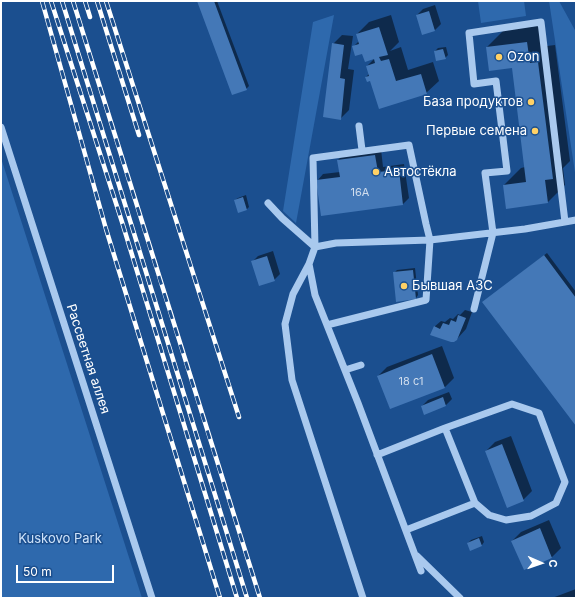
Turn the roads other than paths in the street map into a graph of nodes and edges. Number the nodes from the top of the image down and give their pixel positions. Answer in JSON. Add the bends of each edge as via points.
{"nodes":[{"id":1,"x":359,"y":126,"type":"dead end"},
{"id":2,"x":1,"y":127,"type":"edge"},
{"id":3,"x":362,"y":150,"type":"junction"},
{"id":4,"x":268,"y":203,"type":"dead end"},
{"id":5,"x":576,"y":220,"type":"edge"},
{"id":6,"x":565,"y":222,"type":"junction"},
{"id":7,"x":493,"y":233,"type":"junction"},
{"id":8,"x":430,"y":240,"type":"junction"},
{"id":9,"x":315,"y":247,"type":"junction"},
{"id":10,"x":309,"y":264,"type":"junction"},
{"id":11,"x":474,"y":309,"type":"dead end"},
{"id":12,"x":326,"y":325,"type":"junction"},
{"id":13,"x":361,"y":365,"type":"dead end"},
{"id":14,"x":345,"y":370,"type":"junction"},
{"id":15,"x":445,"y":428,"type":"junction"},
{"id":16,"x":377,"y":455,"type":"junction"},
{"id":17,"x":475,"y":503,"type":"junction"},
{"id":18,"x":406,"y":530,"type":"junction"},
{"id":19,"x":415,"y":554,"type":"junction"},
{"id":20,"x":421,"y":571,"type":"dead end"},
{"id":21,"x":152,"y":598,"type":"edge"},
{"id":22,"x":363,"y":598,"type":"edge"},
{"id":23,"x":460,"y":598,"type":"edge"}],
"edges":[{"from":1,"to":3,"type":"street"},
{"from":2,"to":21,"type":"street","name":"Рассветная аллея"},
{"from":3,"to":8,"type":"street","via":[[409,145]]},
{"from":3,"to":9,"type":"street","via":[[313,158]]},
{"from":4,"to":9,"type":"street"},
{"from":5,"to":6,"type":"street"},
{"from":6,"to":7,"type":"street"},
{"from":6,"to":7,"type":"street","via":[[541,22],[469,33],[474,84],[496,81],[507,170],[486,173]]},
{"from":7,"to":8,"type":"street"},
{"from":7,"to":11,"type":"street"},
{"from":8,"to":9,"type":"street","via":[[336,243]]},
{"from":8,"to":12,"type":"street","via":[[426,300]]},
{"from":9,"to":10,"type":"street"},
{"from":10,"to":12,"type":"street","via":[[315,295]]},
{"from":10,"to":22,"type":"street","via":[[293,294],[285,324],[292,380]]},
{"from":12,"to":14,"type":"street"},
{"from":13,"to":14,"type":"street"},
{"from":14,"to":16,"type":"street"},
{"from":15,"to":16,"type":"street"},
{"from":15,"to":17,"type":"street"},
{"from":15,"to":17,"type":"street","via":[[512,404],[539,413],[565,482],[556,503],[531,516],[506,520],[489,515]]},
{"from":16,"to":18,"type":"street"},
{"from":17,"to":18,"type":"street"},
{"from":18,"to":19,"type":"street"},
{"from":19,"to":20,"type":"street"},
{"from":19,"to":23,"type":"street"}]}
